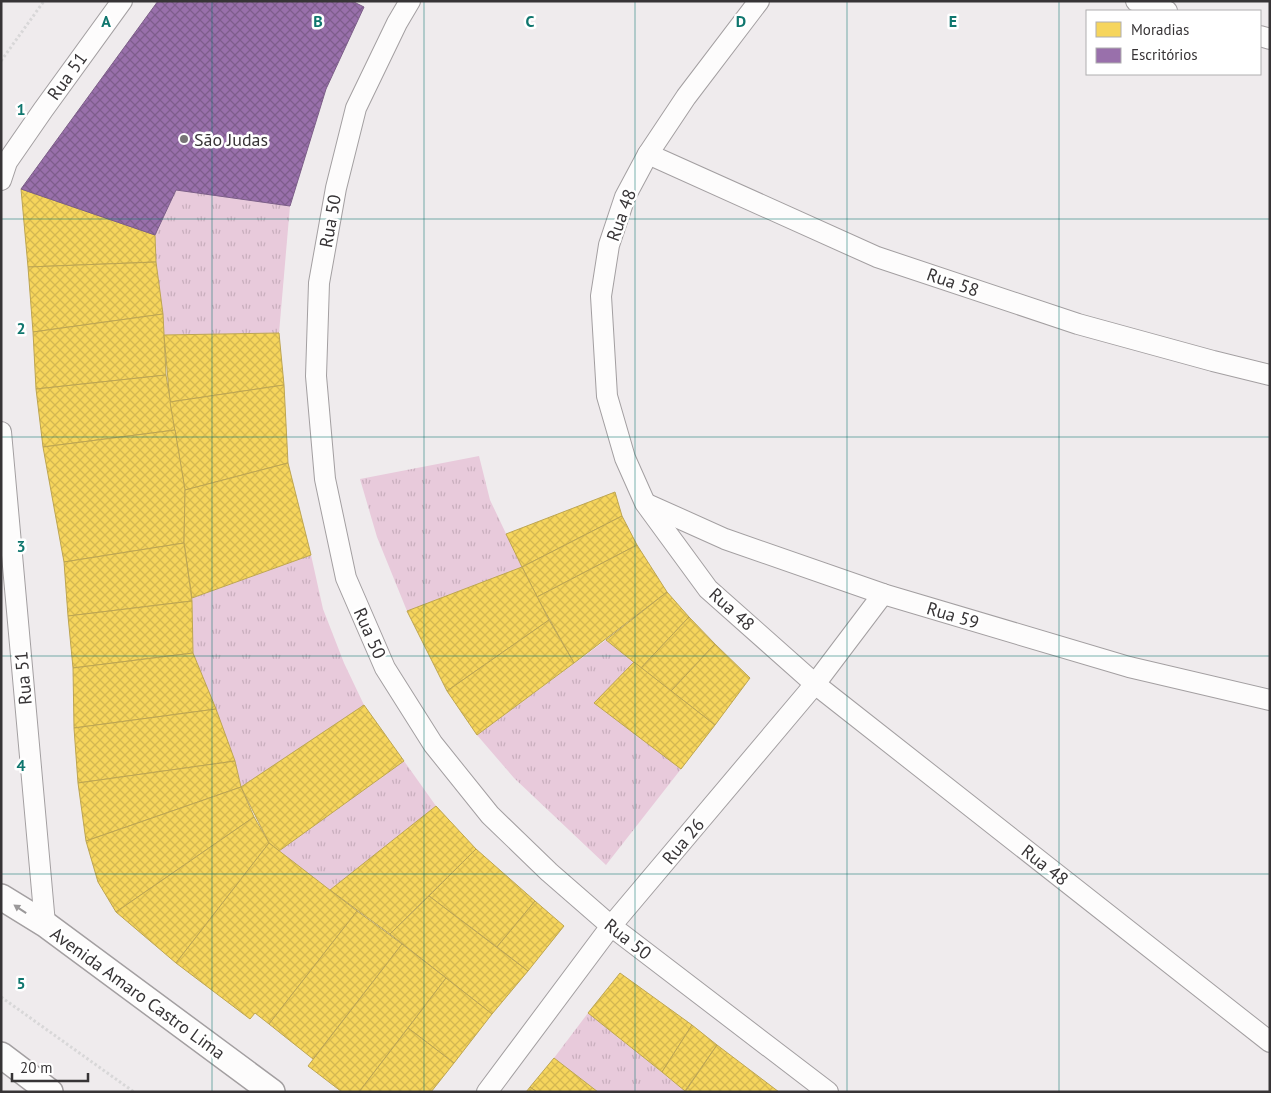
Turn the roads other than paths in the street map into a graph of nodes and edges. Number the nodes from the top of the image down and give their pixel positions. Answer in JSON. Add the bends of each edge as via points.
{"nodes":[{"id":1,"x":122,"y":1,"type":"edge"},
{"id":2,"x":410,"y":1,"type":"edge"},
{"id":3,"x":759,"y":1,"type":"edge"},
{"id":4,"x":1136,"y":1,"type":"edge"},
{"id":5,"x":1164,"y":10,"type":"edge"},
{"id":6,"x":648,"y":154,"type":"junction"},
{"id":7,"x":1,"y":180,"type":"edge"},
{"id":8,"x":1270,"y":375,"type":"edge"},
{"id":9,"x":1,"y":432,"type":"edge"},
{"id":10,"x":646,"y":503,"type":"junction"},
{"id":11,"x":883,"y":594,"type":"junction"},
{"id":12,"x":816,"y":684,"type":"junction"},
{"id":13,"x":1270,"y":700,"type":"edge"},
{"id":14,"x":1,"y":897,"type":"edge"},
{"id":15,"x":45,"y":924,"type":"junction"},
{"id":16,"x":611,"y":926,"type":"junction"},
{"id":17,"x":1270,"y":1042,"type":"edge"},
{"id":18,"x":1,"y":1055,"type":"edge"},
{"id":19,"x":50,"y":1092,"type":"edge"},
{"id":20,"x":272,"y":1092,"type":"edge"},
{"id":21,"x":487,"y":1092,"type":"edge"},
{"id":22,"x":828,"y":1092,"type":"edge"}],
"edges":[{"from":1,"to":7,"type":"street","name":"Rua 51","via":[[12,154]]},
{"from":2,"to":16,"type":"street","name":"Rua 50","via":[[356,108],[336,188],[320,283],[316,376],[325,479],[346,578],[385,668],[434,744],[490,815]]},
{"from":3,"to":6,"type":"street","name":"Rua 48","via":[[686,97]]},
{"from":4,"to":5,"type":"street"},
{"from":6,"to":8,"type":"street","name":"Rua 58","via":[[877,257],[1078,324]]},
{"from":6,"to":10,"type":"street","name":"Rua 48","via":[[625,197],[609,245],[601,296],[607,396],[624,458]]},
{"from":9,"to":15,"type":"street","name":"Rua 51"},
{"from":10,"to":11,"type":"street","name":"Rua 59","via":[[725,539]]},
{"from":10,"to":12,"type":"street","name":"Rua 48","via":[[708,588]]},
{"from":11,"to":12,"type":"street","name":"Rua 26"},
{"from":11,"to":13,"type":"street","name":"Rua 59","via":[[1129,666]]},
{"from":12,"to":16,"type":"street","name":"Rua 26"},
{"from":12,"to":17,"type":"street","name":"Rua 48"},
{"from":15,"to":14,"type":"street","name":"Avenida Amaro Castro Lima","one_way":true},
{"from":15,"to":20,"type":"street","name":"Avenida Amaro Castro Lima"},
{"from":16,"to":21,"type":"street","name":"Rua 26"},
{"from":16,"to":22,"type":"street","name":"Rua 50"},
{"from":18,"to":19,"type":"street"}]}
